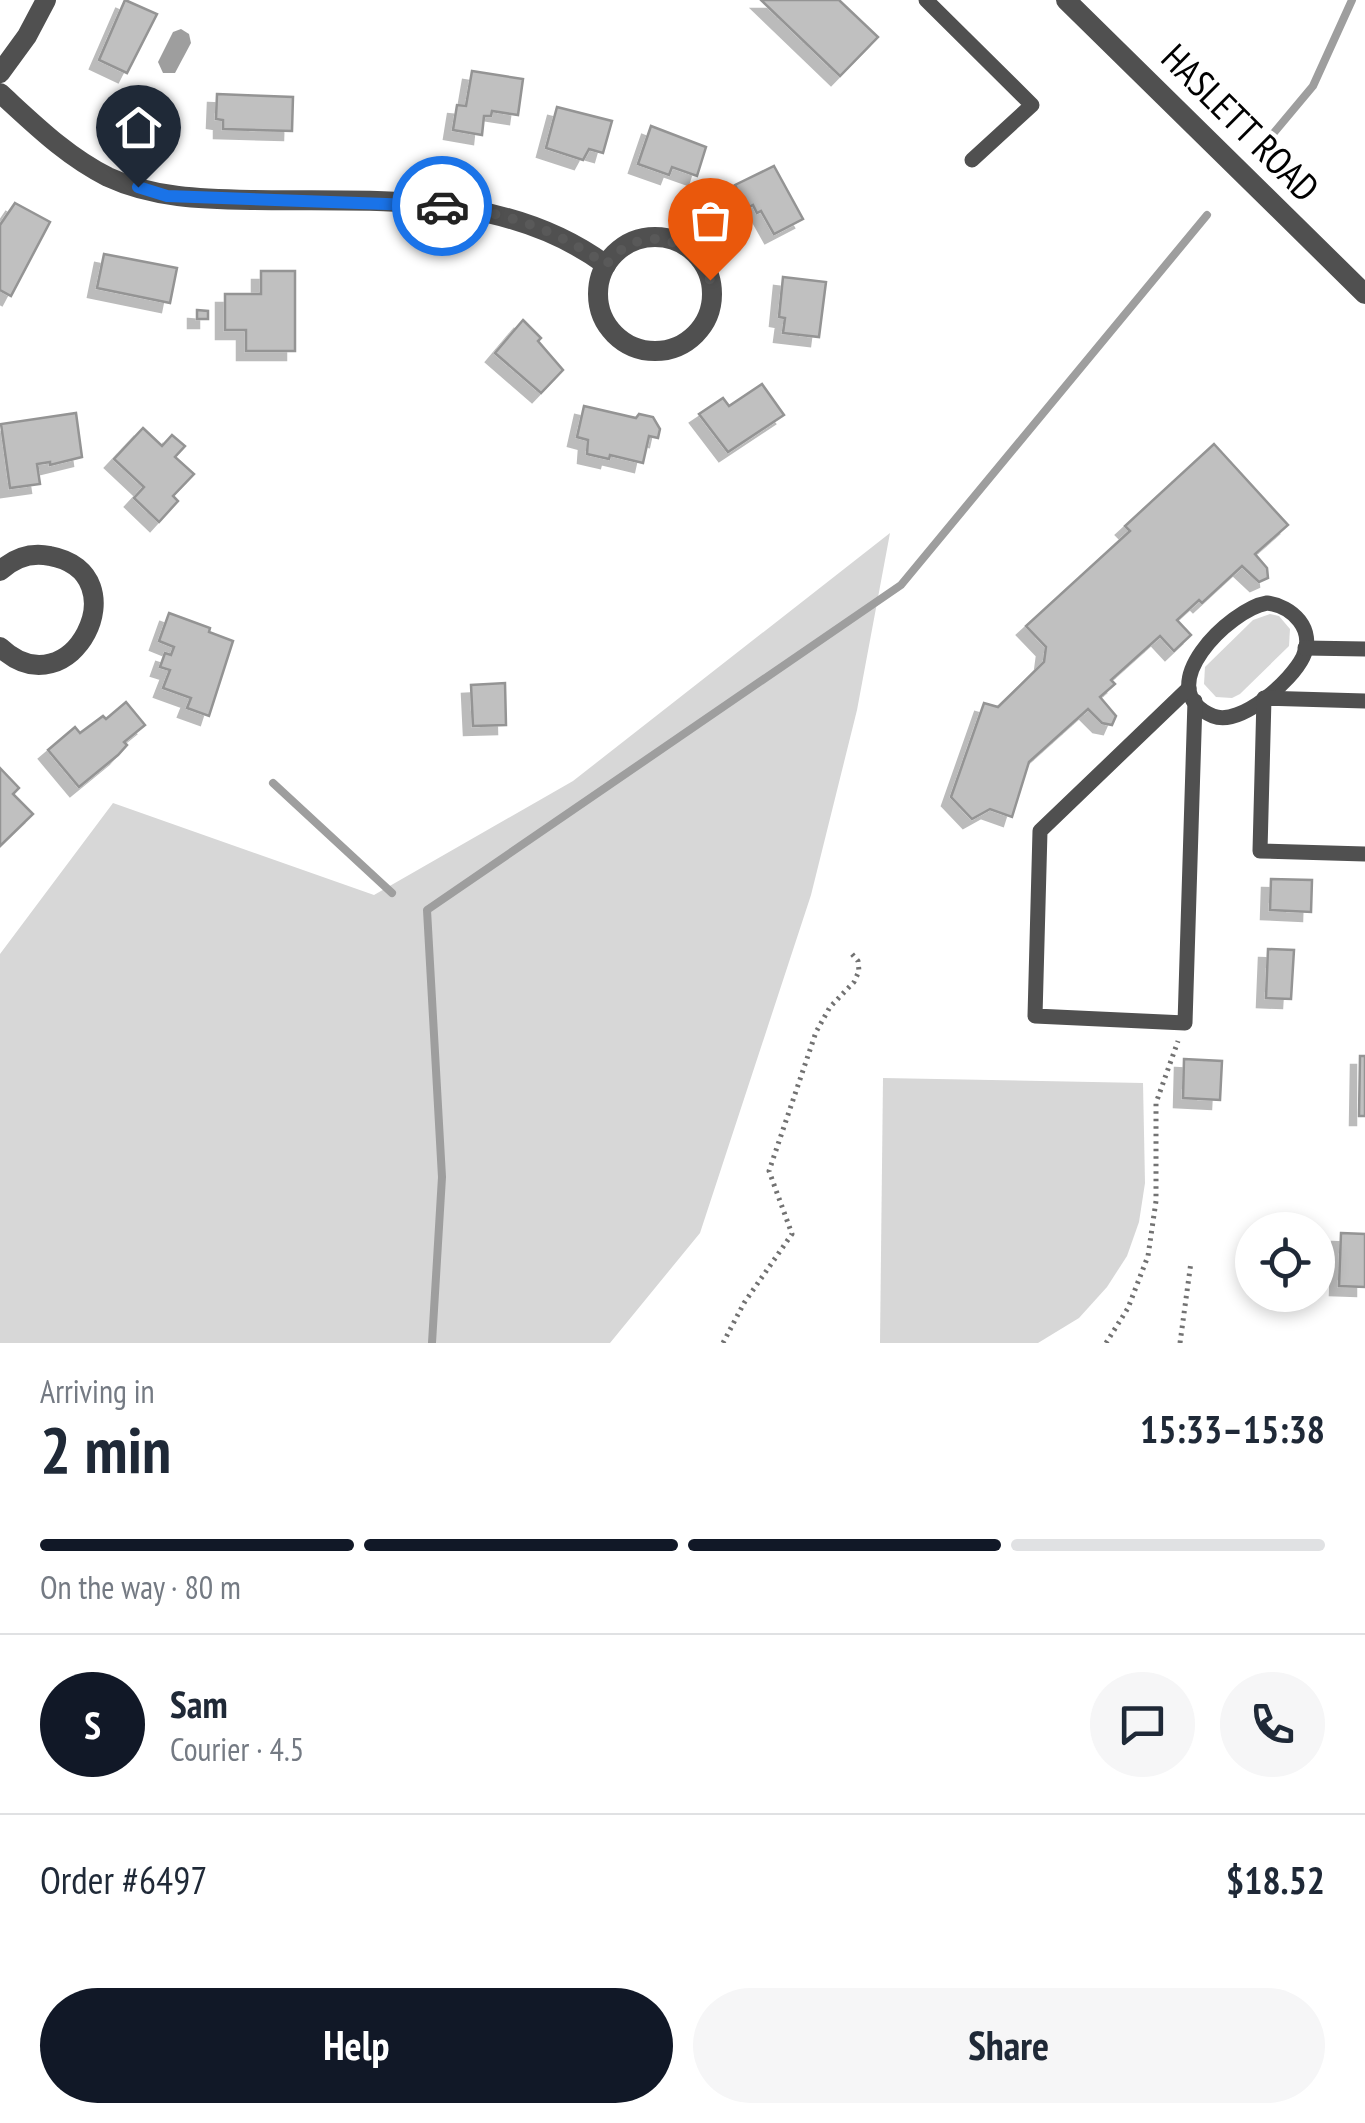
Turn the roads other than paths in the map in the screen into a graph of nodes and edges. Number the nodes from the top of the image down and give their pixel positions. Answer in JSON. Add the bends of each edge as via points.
{"nodes":[{"id":1,"x":46,"y":0,"type":"edge"},
{"id":2,"x":926,"y":0,"type":"edge"},
{"id":3,"x":1066,"y":0,"type":"edge"},
{"id":4,"x":0,"y":73,"type":"edge"},
{"id":5,"x":0,"y":92,"type":"edge"},
{"id":6,"x":972,"y":160,"type":"dead end"},
{"id":7,"x":606,"y":265,"type":"junction"},
{"id":8,"x":1365,"y":294,"type":"edge"},
{"id":9,"x":0,"y":571,"type":"edge"},
{"id":10,"x":0,"y":648,"type":"edge"},
{"id":11,"x":1306,"y":648,"type":"junction"},
{"id":12,"x":1365,"y":649,"type":"edge"},
{"id":13,"x":1192,"y":694,"type":"junction"},
{"id":14,"x":1264,"y":698,"type":"junction"},
{"id":15,"x":1365,"y":702,"type":"edge"},
{"id":16,"x":1365,"y":854,"type":"edge"}],
"edges":[{"from":1,"to":4,"type":"street"},
{"from":2,"to":6,"type":"lane","via":[[1032,105]]},
{"from":3,"to":8,"type":"street","name":"HASLETT ROAD"},
{"from":5,"to":7,"type":"street","via":[[57,146],[110,178],[167,196],[470,208],[556,234]]},
{"from":7,"to":7,"type":"street","via":[[640,239],[684,246],[710,280],[704,323],[669,349],[626,343],[600,308]]},
{"from":9,"to":10,"type":"street","via":[[32,554],[60,558],[83,575],[94,601],[84,642],[61,659],[33,664]]},
{"from":11,"to":12,"type":"lane"},
{"from":11,"to":13,"type":"lane","via":[[1304,629],[1290,610],[1255,605],[1197,656]]},
{"from":11,"to":14,"type":"lane"},
{"from":13,"to":13,"type":"lane","via":[[1040,831],[1036,1016],[1185,1023]]},
{"from":13,"to":14,"type":"lane","via":[[1203,710],[1225,718],[1248,712]]},
{"from":14,"to":15,"type":"lane"},
{"from":14,"to":16,"type":"lane","via":[[1260,851]]}]}
